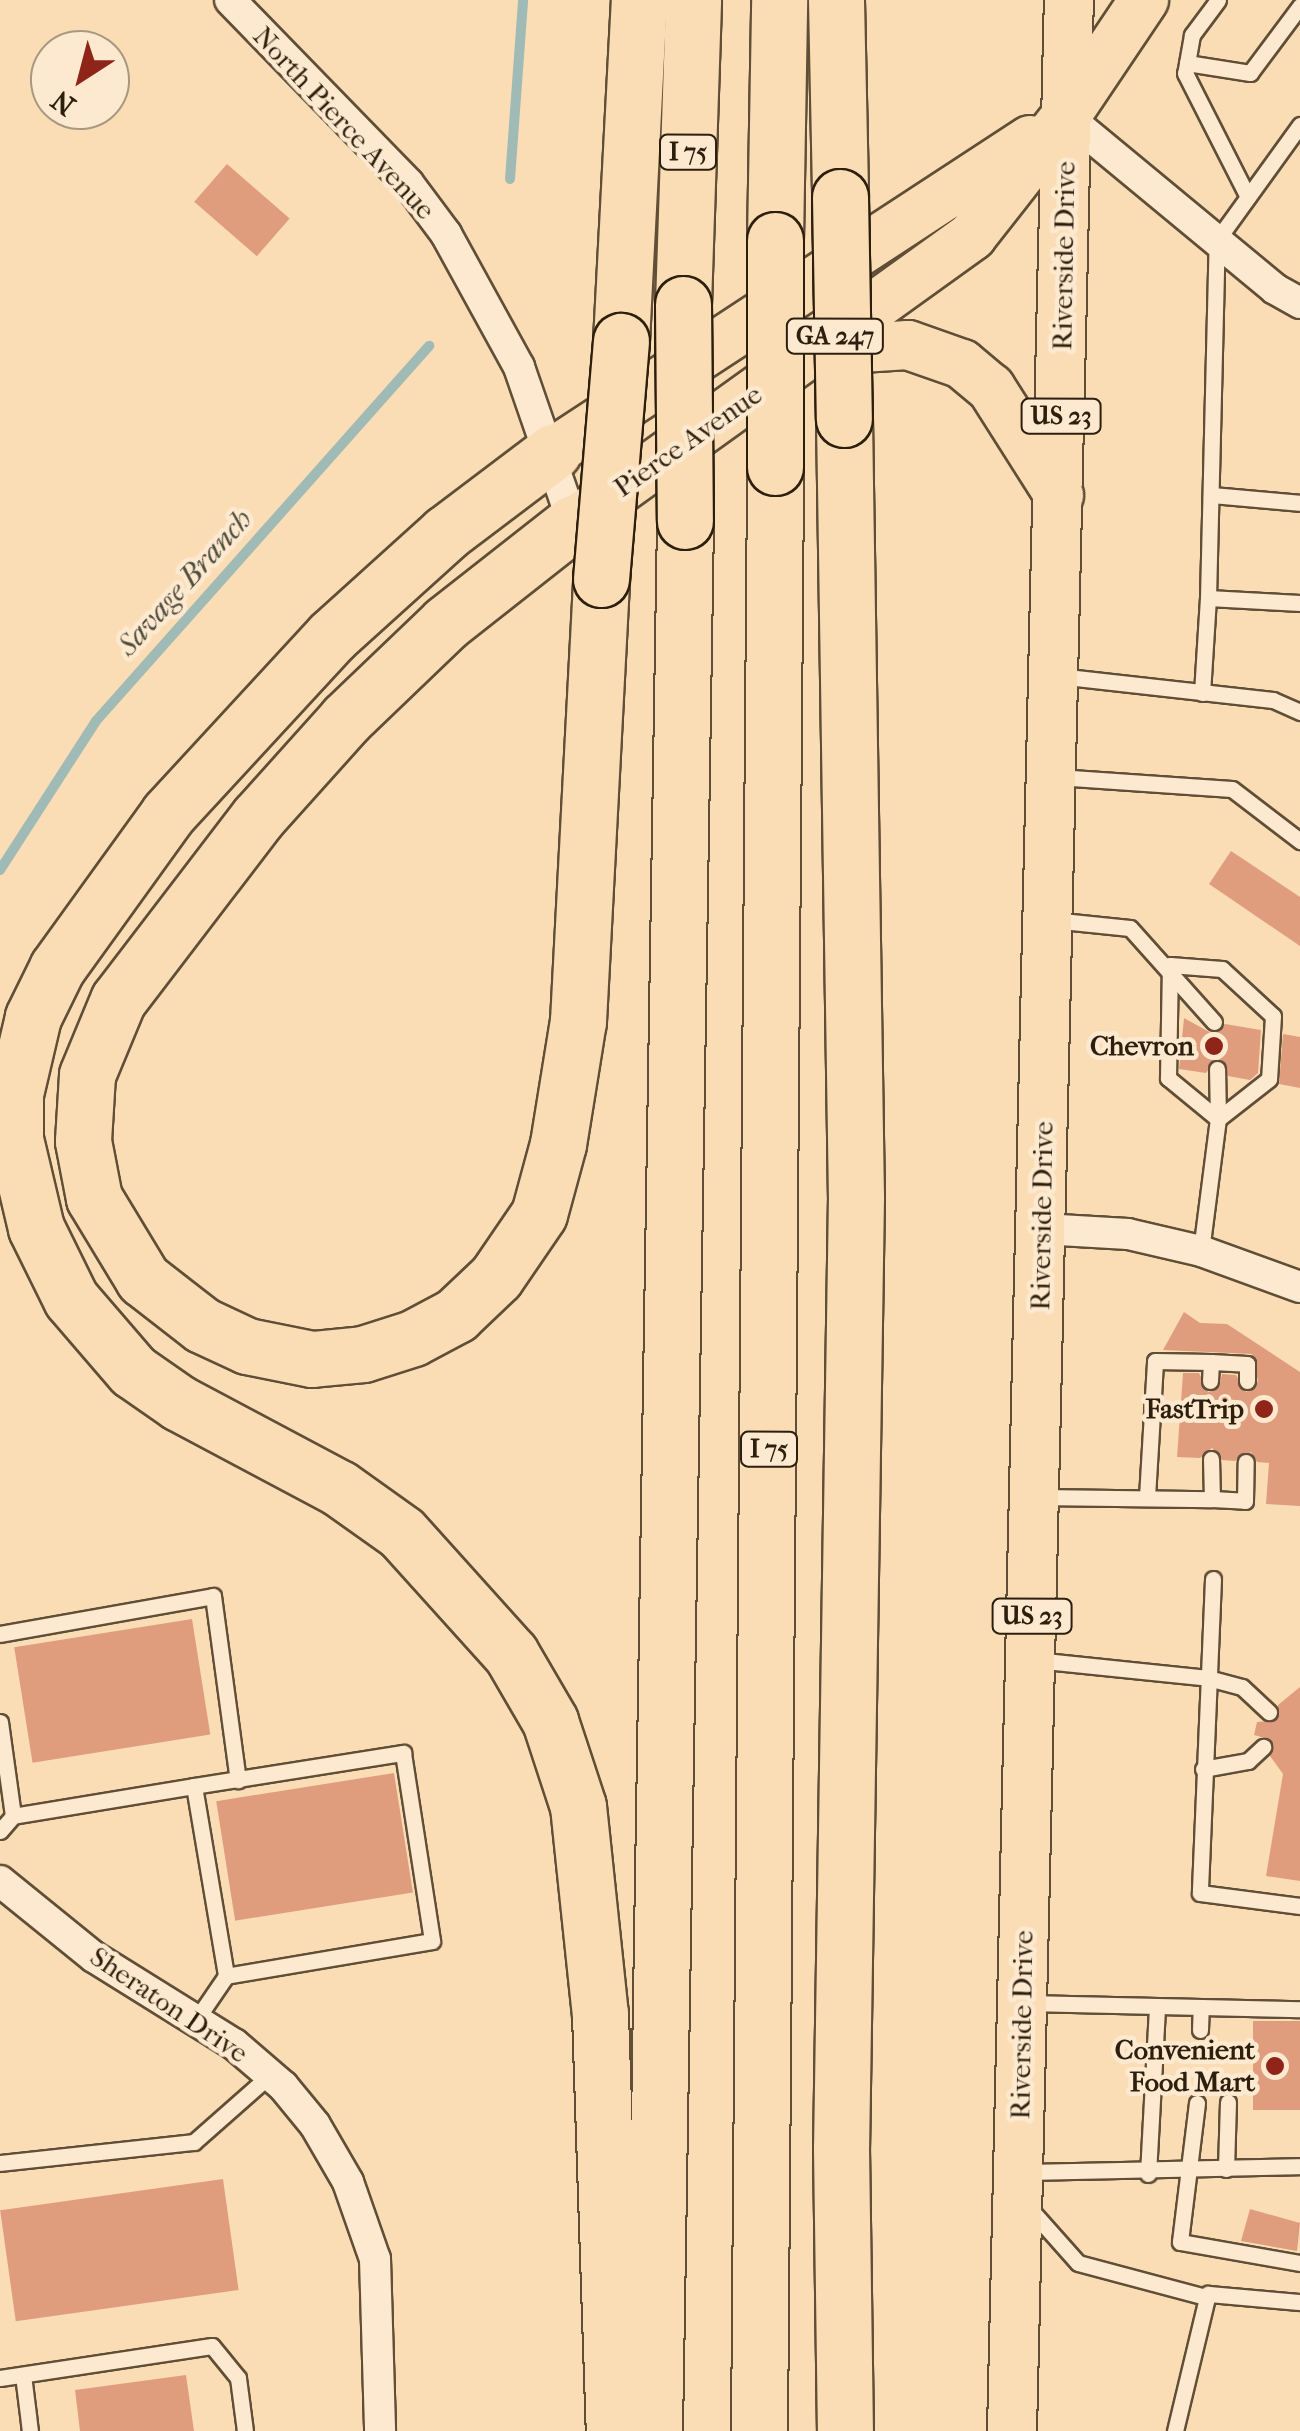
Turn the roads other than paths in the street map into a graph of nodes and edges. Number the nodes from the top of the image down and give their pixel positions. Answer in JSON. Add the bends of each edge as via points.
{"nodes":[{"id":1,"x":230,"y":0,"type":"edge"},
{"id":2,"x":639,"y":0,"type":"edge"},
{"id":3,"x":694,"y":0,"type":"edge"},
{"id":4,"x":780,"y":0,"type":"edge"},
{"id":5,"x":836,"y":0,"type":"edge"},
{"id":6,"x":1069,"y":0,"type":"edge"},
{"id":7,"x":1144,"y":0,"type":"edge"},
{"id":8,"x":1218,"y":0,"type":"edge"},
{"id":9,"x":1300,"y":6,"type":"edge"},
{"id":10,"x":1187,"y":63,"type":"junction"},
{"id":11,"x":1066,"y":116,"type":"junction"},
{"id":12,"x":1300,"y":125,"type":"edge"},
{"id":13,"x":1248,"y":197,"type":"junction"},
{"id":14,"x":1217,"y":240,"type":"junction"},
{"id":15,"x":1300,"y":303,"type":"edge"},
{"id":16,"x":815,"y":351,"type":"junction"},
{"id":17,"x":552,"y":452,"type":"junction"},
{"id":18,"x":1059,"y":495,"type":"junction"},
{"id":19,"x":1210,"y":495,"type":"junction"},
{"id":20,"x":1300,"y":503,"type":"edge"},
{"id":21,"x":573,"y":523,"type":"junction"},
{"id":22,"x":1208,"y":598,"type":"junction"},
{"id":23,"x":1300,"y":604,"type":"edge"},
{"id":24,"x":1055,"y":676,"type":"junction"},
{"id":25,"x":1202,"y":692,"type":"junction"},
{"id":26,"x":1300,"y":712,"type":"edge"},
{"id":27,"x":1052,"y":776,"type":"junction"},
{"id":28,"x":1300,"y":841,"type":"edge"},
{"id":29,"x":1049,"y":919,"type":"junction"},
{"id":30,"x":1170,"y":964,"type":"junction"},
{"id":31,"x":1214,"y":1022,"type":"dead end"},
{"id":32,"x":1217,"y":1069,"type":"dead end"},
{"id":33,"x":1218,"y":1119,"type":"junction"},
{"id":34,"x":1042,"y":1228,"type":"junction"},
{"id":35,"x":1201,"y":1250,"type":"junction"},
{"id":36,"x":1300,"y":1287,"type":"edge"},
{"id":37,"x":1211,"y":1362,"type":"junction"},
{"id":38,"x":1210,"y":1381,"type":"dead end"},
{"id":39,"x":1247,"y":1381,"type":"dead end"},
{"id":40,"x":1211,"y":1460,"type":"dead end"},
{"id":41,"x":1246,"y":1462,"type":"dead end"},
{"id":42,"x":1034,"y":1497,"type":"junction"},
{"id":43,"x":1147,"y":1498,"type":"junction"},
{"id":44,"x":1212,"y":1499,"type":"junction"},
{"id":45,"x":1212,"y":1578,"type":"dead end"},
{"id":46,"x":0,"y":1634,"type":"edge"},
{"id":47,"x":1031,"y":1660,"type":"junction"},
{"id":48,"x":1208,"y":1678,"type":"junction"},
{"id":49,"x":1269,"y":1712,"type":"dead end"},
{"id":50,"x":0,"y":1722,"type":"edge"},
{"id":51,"x":1263,"y":1747,"type":"dead end"},
{"id":52,"x":1203,"y":1769,"type":"junction"},
{"id":53,"x":238,"y":1780,"type":"junction"},
{"id":54,"x":194,"y":1786,"type":"junction"},
{"id":55,"x":13,"y":1816,"type":"junction"},
{"id":56,"x":0,"y":1831,"type":"edge"},
{"id":57,"x":0,"y":1881,"type":"edge"},
{"id":58,"x":1300,"y":1906,"type":"edge"},
{"id":59,"x":226,"y":1976,"type":"junction"},
{"id":60,"x":1022,"y":2002,"type":"junction"},
{"id":61,"x":1201,"y":2007,"type":"junction"},
{"id":62,"x":1157,"y":2008,"type":"junction"},
{"id":63,"x":1228,"y":2008,"type":"junction"},
{"id":64,"x":1300,"y":2009,"type":"edge"},
{"id":65,"x":196,"y":2020,"type":"junction"},
{"id":66,"x":1228,"y":2026,"type":"dead end"},
{"id":67,"x":1200,"y":2030,"type":"dead end"},
{"id":68,"x":270,"y":2075,"type":"junction"},
{"id":69,"x":1228,"y":2102,"type":"dead end"},
{"id":70,"x":1197,"y":2103,"type":"dead end"},
{"id":71,"x":0,"y":2163,"type":"edge"},
{"id":72,"x":1300,"y":2166,"type":"edge"},
{"id":73,"x":1226,"y":2169,"type":"junction"},
{"id":74,"x":1190,"y":2171,"type":"junction"},
{"id":75,"x":1148,"y":2174,"type":"junction"},
{"id":76,"x":1018,"y":2180,"type":"junction"},
{"id":77,"x":1300,"y":2263,"type":"edge"},
{"id":78,"x":1206,"y":2297,"type":"junction"},
{"id":79,"x":1300,"y":2302,"type":"edge"},
{"id":80,"x":23,"y":2375,"type":"junction"},
{"id":81,"x":0,"y":2378,"type":"edge"},
{"id":82,"x":30,"y":2431,"type":"edge"},
{"id":83,"x":244,"y":2431,"type":"edge"},
{"id":84,"x":380,"y":2431,"type":"edge"},
{"id":85,"x":614,"y":2431,"type":"edge"},
{"id":86,"x":654,"y":2431,"type":"edge"},
{"id":87,"x":760,"y":2431,"type":"edge"},
{"id":88,"x":845,"y":2431,"type":"edge"},
{"id":89,"x":1012,"y":2431,"type":"edge"},
{"id":90,"x":1175,"y":2431,"type":"edge"}],
"edges":[{"from":1,"to":17,"type":"street","name":"North Pierce Avenue","via":[[408,182],[446,234],[491,309]]},
{"from":2,"to":21,"type":"highway","bridge":true,"via":[[578,1022],[539,1214],[496,1277],[456,1315],[397,1344],[312,1359],[247,1346],[202,1325],[143,1279],[94,1198],[83,1141],[87,1075],[118,1000],[258,817],[346,719],[446,624]]},
{"from":3,"to":86,"type":"highway","number":"I 75","bridge":true,"via":[[683,304]]},
{"from":4,"to":87,"type":"highway","number":"I 75","bridge":true},
{"from":5,"to":88,"type":"highway","bridge":true,"via":[[856,1138],[842,2148]]},
{"from":6,"to":11,"type":"main road","name":"Riverside Drive","number":"US 23"},
{"from":7,"to":11,"type":"main road","name":"Pierce Avenue","number":"GA 247"},
{"from":8,"to":10,"type":"lane","via":[[1192,35]]},
{"from":9,"to":10,"type":"lane","via":[[1250,73]]},
{"from":10,"to":13,"type":"lane","via":[[1185,73]]},
{"from":11,"to":14,"type":"street"},
{"from":11,"to":16,"type":"main road","name":"Pierce Avenue","number":"GA 247","via":[[972,236]]},
{"from":11,"to":17,"type":"main road","name":"Pierce Avenue","number":"GA 247"},
{"from":11,"to":18,"type":"main road","name":"Riverside Drive","number":"US 23"},
{"from":12,"to":13,"type":"lane"},
{"from":13,"to":14,"type":"lane"},
{"from":14,"to":15,"type":"street"},
{"from":14,"to":19,"type":"lane"},
{"from":16,"to":18,"type":"main road","via":[[908,346],[962,364],[991,388]]},
{"from":16,"to":21,"type":"main road","name":"Pierce Avenue","number":"GA 247"},
{"from":17,"to":21,"type":"street","name":"North Pierce Avenue"},
{"from":17,"to":85,"type":"highway","via":[[446,533],[332,636],[168,814],[88,921],[41,1001],[15,1094],[14,1140],[36,1228],[71,1300],[133,1371],[340,1488],[402,1533],[511,1654],[550,1721],[578,1806],[600,2014]]},
{"from":18,"to":24,"type":"main road","name":"Riverside Drive","number":"US 23"},
{"from":19,"to":20,"type":"lane"},
{"from":19,"to":22,"type":"lane"},
{"from":22,"to":23,"type":"lane"},
{"from":22,"to":25,"type":"lane"},
{"from":24,"to":25,"type":"lane"},
{"from":24,"to":27,"type":"main road","name":"Riverside Drive","number":"US 23"},
{"from":25,"to":26,"type":"lane","via":[[1272,700]]},
{"from":27,"to":28,"type":"lane","via":[[1232,789]]},
{"from":27,"to":29,"type":"main road","name":"Riverside Drive","number":"US 23"},
{"from":29,"to":30,"type":"lane","via":[[1130,928]]},
{"from":29,"to":34,"type":"main road","name":"Riverside Drive","number":"US 23"},
{"from":30,"to":31,"type":"lane"},
{"from":30,"to":33,"type":"lane","via":[[1168,1078]]},
{"from":30,"to":33,"type":"lane","via":[[1222,969],[1273,1016],[1269,1080]]},
{"from":32,"to":33,"type":"lane"},
{"from":33,"to":35,"type":"lane"},
{"from":34,"to":35,"type":"street","via":[[1128,1234]]},
{"from":34,"to":42,"type":"main road","name":"Riverside Drive","number":"US 23"},
{"from":35,"to":36,"type":"street"},
{"from":37,"to":38,"type":"lane"},
{"from":37,"to":39,"type":"lane","via":[[1248,1364]]},
{"from":37,"to":43,"type":"lane","via":[[1155,1361]]},
{"from":40,"to":44,"type":"lane"},
{"from":41,"to":44,"type":"lane","via":[[1245,1502]]},
{"from":42,"to":43,"type":"lane"},
{"from":42,"to":47,"type":"main road","name":"Riverside Drive","number":"US 23"},
{"from":43,"to":44,"type":"lane"},
{"from":45,"to":48,"type":"lane"},
{"from":46,"to":53,"type":"lane","via":[[214,1596]]},
{"from":47,"to":48,"type":"lane"},
{"from":47,"to":60,"type":"main road","name":"Riverside Drive","number":"US 23"},
{"from":48,"to":49,"type":"lane","via":[[1242,1687]]},
{"from":48,"to":52,"type":"lane"},
{"from":50,"to":55,"type":"lane"},
{"from":51,"to":52,"type":"lane","via":[[1248,1762]]},
{"from":52,"to":58,"type":"lane","via":[[1200,1893]]},
{"from":53,"to":54,"type":"lane"},
{"from":53,"to":59,"type":"lane","via":[[402,1752],[432,1940]]},
{"from":54,"to":55,"type":"lane"},
{"from":54,"to":59,"type":"lane"},
{"from":55,"to":56,"type":"lane"},
{"from":57,"to":65,"type":"street","name":"Sheraton Drive","via":[[94,1957]]},
{"from":59,"to":65,"type":"lane"},
{"from":60,"to":62,"type":"lane"},
{"from":60,"to":76,"type":"main road","name":"Riverside Drive","number":"US 23"},
{"from":61,"to":62,"type":"lane"},
{"from":61,"to":63,"type":"lane"},
{"from":61,"to":67,"type":"lane"},
{"from":62,"to":75,"type":"lane"},
{"from":63,"to":64,"type":"lane"},
{"from":63,"to":66,"type":"lane"},
{"from":65,"to":68,"type":"street","name":"Sheraton Drive"},
{"from":68,"to":71,"type":"lane","via":[[194,2142]]},
{"from":68,"to":84,"type":"street","name":"Sheraton Drive","via":[[315,2125],[366,2225],[382,2333]]},
{"from":69,"to":73,"type":"lane"},
{"from":70,"to":74,"type":"lane"},
{"from":72,"to":73,"type":"lane"},
{"from":73,"to":74,"type":"lane"},
{"from":74,"to":75,"type":"lane"},
{"from":74,"to":77,"type":"lane","via":[[1180,2242]]},
{"from":75,"to":76,"type":"lane"},
{"from":76,"to":78,"type":"lane","via":[[1048,2234],[1078,2264]]},
{"from":76,"to":89,"type":"main road","name":"Riverside Drive","number":"US 23"},
{"from":78,"to":79,"type":"lane","via":[[1224,2291]]},
{"from":78,"to":90,"type":"lane"},
{"from":80,"to":81,"type":"lane"},
{"from":80,"to":82,"type":"lane"},
{"from":80,"to":83,"type":"lane","via":[[212,2346],[238,2378]]}]}
